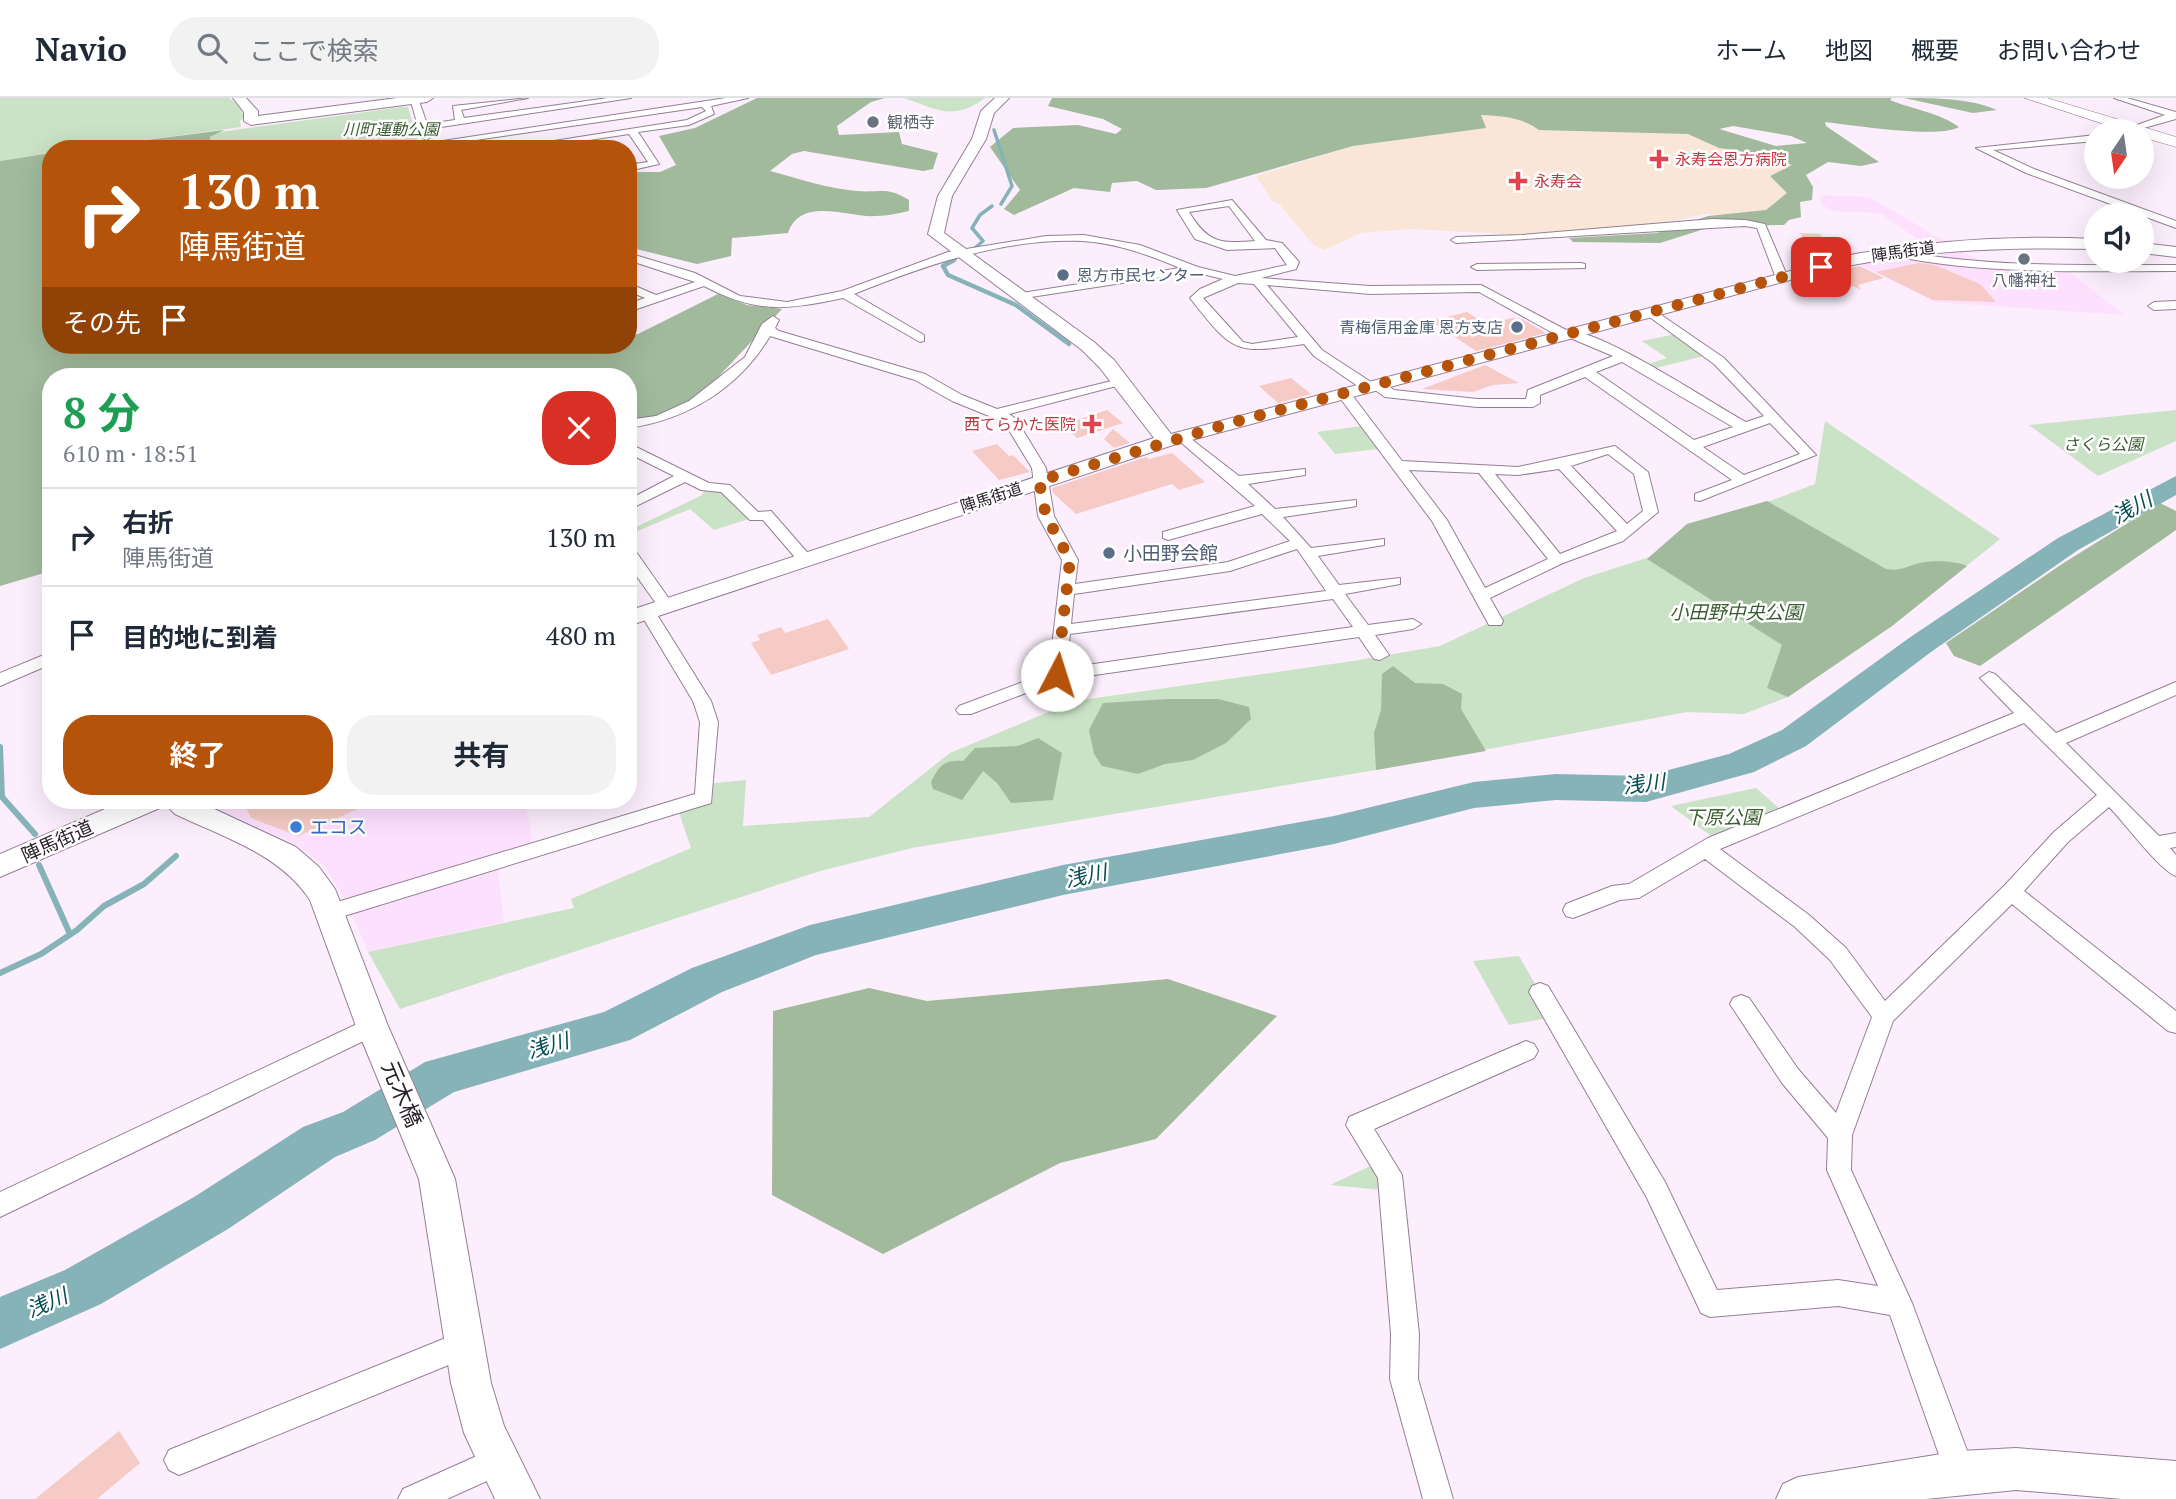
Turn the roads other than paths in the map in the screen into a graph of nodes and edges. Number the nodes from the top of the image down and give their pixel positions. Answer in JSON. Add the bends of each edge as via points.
{"nodes":[{"id":1,"x":239,"y":98,"type":"edge"},
{"id":2,"x":524,"y":98,"type":"edge"},
{"id":3,"x":627,"y":98,"type":"edge"},
{"id":4,"x":744,"y":98,"type":"edge"},
{"id":5,"x":1003,"y":98,"type":"edge"},
{"id":6,"x":2032,"y":98,"type":"edge"},
{"id":7,"x":2118,"y":98,"type":"edge"},
{"id":8,"x":418,"y":99,"type":"edge"},
{"id":9,"x":702,"y":101,"type":"edge"},
{"id":10,"x":560,"y":103,"type":"edge"},
{"id":11,"x":2175,"y":115,"type":"edge"},
{"id":12,"x":2097,"y":119,"type":"edge"},
{"id":13,"x":460,"y":121,"type":"junction"},
{"id":14,"x":572,"y":123,"type":"junction"},
{"id":15,"x":2154,"y":123,"type":"edge"},
{"id":16,"x":423,"y":127,"type":"junction"},
{"id":17,"x":632,"y":131,"type":"junction"},
{"id":18,"x":2154,"y":136,"type":"edge"},
{"id":19,"x":580,"y":138,"type":"junction"},
{"id":20,"x":2084,"y":139,"type":"edge"},
{"id":21,"x":427,"y":140,"type":"edge"},
{"id":22,"x":466,"y":140,"type":"edge"},
{"id":23,"x":567,"y":140,"type":"edge"},
{"id":24,"x":2176,"y":142,"type":"edge"},
{"id":25,"x":637,"y":167,"type":"edge"},
{"id":26,"x":2176,"y":225,"type":"edge"},
{"id":27,"x":1263,"y":243,"type":"junction"},
{"id":28,"x":2084,"y":244,"type":"edge"},
{"id":29,"x":2154,"y":249,"type":"edge"},
{"id":30,"x":1890,"y":252,"type":"junction"},
{"id":31,"x":2176,"y":252,"type":"edge"},
{"id":32,"x":960,"y":253,"type":"junction"},
{"id":33,"x":637,"y":259,"type":"edge"},
{"id":34,"x":645,"y":262,"type":"junction"},
{"id":35,"x":637,"y":265,"type":"edge"},
{"id":36,"x":1477,"y":267,"type":"junction"},
{"id":37,"x":2084,"y":268,"type":"edge"},
{"id":38,"x":2176,"y":268,"type":"edge"},
{"id":39,"x":1194,"y":269,"type":"junction"},
{"id":40,"x":2154,"y":270,"type":"edge"},
{"id":41,"x":2154,"y":272,"type":"edge"},
{"id":42,"x":1782,"y":278,"type":"junction"},
{"id":43,"x":1234,"y":279,"type":"junction"},
{"id":44,"x":1591,"y":279,"type":"dead end"},
{"id":45,"x":706,"y":282,"type":"junction"},
{"id":46,"x":1258,"y":282,"type":"junction"},
{"id":47,"x":2176,"y":283,"type":"edge"},
{"id":48,"x":1481,"y":288,"type":"junction"},
{"id":49,"x":637,"y":290,"type":"edge"},
{"id":50,"x":845,"y":294,"type":"junction"},
{"id":51,"x":1021,"y":297,"type":"junction"},
{"id":52,"x":656,"y":299,"type":"junction"},
{"id":53,"x":2176,"y":305,"type":"edge"},
{"id":54,"x":637,"y":306,"type":"edge"},
{"id":55,"x":787,"y":306,"type":"junction"},
{"id":56,"x":2154,"y":306,"type":"dead end"},
{"id":57,"x":1650,"y":313,"type":"junction"},
{"id":58,"x":766,"y":327,"type":"junction"},
{"id":59,"x":1569,"y":334,"type":"junction"},
{"id":60,"x":920,"y":338,"type":"dead end"},
{"id":61,"x":1306,"y":340,"type":"junction"},
{"id":62,"x":1623,"y":357,"type":"junction"},
{"id":63,"x":1587,"y":372,"type":"junction"},
{"id":64,"x":1119,"y":380,"type":"junction"},
{"id":65,"x":1375,"y":387,"type":"junction"},
{"id":66,"x":1344,"y":394,"type":"junction"},
{"id":67,"x":999,"y":413,"type":"junction"},
{"id":68,"x":1773,"y":417,"type":"junction"},
{"id":69,"x":637,"y":424,"type":"edge"},
{"id":70,"x":1744,"y":427,"type":"junction"},
{"id":71,"x":1174,"y":438,"type":"junction"},
{"id":72,"x":1692,"y":446,"type":"junction"},
{"id":73,"x":637,"y":452,"type":"edge"},
{"id":74,"x":1562,"y":464,"type":"junction"},
{"id":75,"x":1397,"y":465,"type":"junction"},
{"id":76,"x":1483,"y":469,"type":"junction"},
{"id":77,"x":1300,"y":472,"type":"dead end"},
{"id":78,"x":684,"y":477,"type":"junction"},
{"id":79,"x":1039,"y":481,"type":"junction"},
{"id":80,"x":1236,"y":481,"type":"junction"},
{"id":81,"x":1743,"y":481,"type":"junction"},
{"id":82,"x":1700,"y":497,"type":"dead end"},
{"id":83,"x":637,"y":501,"type":"edge"},
{"id":84,"x":1351,"y":503,"type":"dead end"},
{"id":85,"x":1269,"y":511,"type":"junction"},
{"id":86,"x":1626,"y":532,"type":"junction"},
{"id":87,"x":1168,"y":535,"type":"dead end"},
{"id":88,"x":1379,"y":542,"type":"dead end"},
{"id":89,"x":1304,"y":548,"type":"junction"},
{"id":90,"x":805,"y":559,"type":"junction"},
{"id":91,"x":1557,"y":560,"type":"junction"},
{"id":92,"x":637,"y":570,"type":"edge"},
{"id":93,"x":1394,"y":581,"type":"dead end"},
{"id":94,"x":1066,"y":590,"type":"junction"},
{"id":95,"x":1336,"y":593,"type":"junction"},
{"id":96,"x":1481,"y":596,"type":"junction"},
{"id":97,"x":657,"y":609,"type":"junction"},
{"id":98,"x":637,"y":616,"type":"edge"},
{"id":99,"x":1495,"y":621,"type":"dead end"},
{"id":100,"x":1413,"y":624,"type":"dead end"},
{"id":101,"x":1061,"y":630,"type":"junction"},
{"id":102,"x":1364,"y":631,"type":"junction"},
{"id":103,"x":1380,"y":655,"type":"dead end"},
{"id":104,"x":42,"y":661,"type":"edge"},
{"id":105,"x":1057,"y":675,"type":"junction"},
{"id":106,"x":1989,"y":678,"type":"dead end"},
{"id":107,"x":0,"y":680,"type":"edge"},
{"id":108,"x":2176,"y":688,"type":"edge"},
{"id":109,"x":965,"y":710,"type":"dead end"},
{"id":110,"x":2027,"y":715,"type":"junction"},
{"id":111,"x":2053,"y":741,"type":"junction"},
{"id":112,"x":2107,"y":798,"type":"junction"},
{"id":113,"x":131,"y":809,"type":"edge"},
{"id":114,"x":189,"y":809,"type":"edge"},
{"id":115,"x":2176,"y":840,"type":"edge"},
{"id":116,"x":2152,"y":844,"type":"junction"},
{"id":117,"x":1706,"y":849,"type":"junction"},
{"id":118,"x":0,"y":866,"type":"edge"},
{"id":119,"x":2176,"y":868,"type":"edge"},
{"id":120,"x":2011,"y":891,"type":"junction"},
{"id":121,"x":1573,"y":910,"type":"dead end"},
{"id":122,"x":331,"y":912,"type":"junction"},
{"id":123,"x":1540,"y":992,"type":"dead end"},
{"id":124,"x":1741,"y":1004,"type":"dead end"},
{"id":125,"x":1884,"y":1016,"type":"junction"},
{"id":126,"x":2176,"y":1024,"type":"edge"},
{"id":127,"x":374,"y":1030,"type":"junction"},
{"id":128,"x":1527,"y":1051,"type":"dead end"},
{"id":129,"x":1840,"y":1135,"type":"junction"},
{"id":130,"x":0,"y":1205,"type":"edge"},
{"id":131,"x":1899,"y":1303,"type":"junction"},
{"id":132,"x":463,"y":1345,"type":"junction"},
{"id":133,"x":179,"y":1460,"type":"dead end"},
{"id":134,"x":499,"y":1461,"type":"junction"},
{"id":135,"x":1960,"y":1472,"type":"junction"},
{"id":136,"x":2156,"y":1486,"type":"edge"},
{"id":137,"x":413,"y":1499,"type":"edge"},
{"id":138,"x":518,"y":1499,"type":"edge"},
{"id":139,"x":1438,"y":1499,"type":"edge"},
{"id":140,"x":1798,"y":1499,"type":"edge"}],
"edges":[{"from":1,"to":8,"type":"street","via":[[251,111],[251,121]]},
{"from":2,"to":13,"type":"street","via":[[456,108]]},
{"from":3,"to":10,"type":"street"},
{"from":4,"to":9,"type":"street"},
{"from":5,"to":32,"type":"street","via":[[988,111],[979,139],[945,196],[935,228],[941,239]]},
{"from":6,"to":12,"type":"main road"},
{"from":7,"to":11,"type":"street"},
{"from":8,"to":16,"type":"street"},
{"from":9,"to":14,"type":"street"},
{"from":9,"to":17,"type":"street","via":[[710,112],[689,122]]},
{"from":10,"to":13,"type":"street"},
{"from":10,"to":14,"type":"street"},
{"from":11,"to":15,"type":"street"},
{"from":13,"to":16,"type":"street"},
{"from":14,"to":19,"type":"street"},
{"from":14,"to":22,"type":"street"},
{"from":16,"to":21,"type":"street"},
{"from":17,"to":19,"type":"street"},
{"from":17,"to":25,"type":"street","via":[[654,164]]},
{"from":18,"to":24,"type":"main road"},
{"from":19,"to":23,"type":"street"},
{"from":20,"to":26,"type":"street","via":[[1981,148]]},
{"from":27,"to":27,"type":"street","via":[[1227,247],[1199,237],[1183,208],[1232,203]]},
{"from":27,"to":43,"type":"street","via":[[1278,245],[1294,264],[1270,274]]},
{"from":28,"to":30,"type":"street","name":"陣馬街道","via":[[2005,242]]},
{"from":29,"to":31,"type":"street"},
{"from":30,"to":37,"type":"street","via":[[1907,257]]},
{"from":30,"to":42,"type":"street","name":"陣馬街道"},
{"from":32,"to":39,"type":"street","via":[[1046,239],[1084,238],[1140,248]]},
{"from":32,"to":50,"type":"street","via":[[923,262]]},
{"from":32,"to":51,"type":"street"},
{"from":33,"to":34,"type":"street"},
{"from":34,"to":35,"type":"street"},
{"from":34,"to":45,"type":"street"},
{"from":36,"to":42,"type":"street","via":[[1456,240],[1648,230],[1725,221],[1761,226]]},
{"from":36,"to":44,"type":"street","via":[[1533,272],[1578,262]]},
{"from":36,"to":48,"type":"street"},
{"from":38,"to":40,"type":"street"},
{"from":39,"to":43,"type":"street"},
{"from":39,"to":51,"type":"street"},
{"from":41,"to":47,"type":"street"},
{"from":42,"to":57,"type":"street","name":"陣馬街道"},
{"from":43,"to":46,"type":"street"},
{"from":43,"to":61,"type":"street","via":[[1196,298],[1240,345],[1252,348]]},
{"from":45,"to":52,"type":"street"},
{"from":45,"to":55,"type":"street","via":[[752,303]]},
{"from":46,"to":48,"type":"street","via":[[1370,290]]},
{"from":46,"to":61,"type":"street"},
{"from":48,"to":59,"type":"street"},
{"from":49,"to":52,"type":"street"},
{"from":50,"to":55,"type":"street"},
{"from":50,"to":60,"type":"street"},
{"from":51,"to":64,"type":"street","via":[[1059,332],[1102,359]]},
{"from":52,"to":54,"type":"street"},
{"from":53,"to":56,"type":"street"},
{"from":55,"to":58,"type":"street"},
{"from":57,"to":59,"type":"street","name":"陣馬街道"},
{"from":57,"to":68,"type":"street","via":[[1719,361]]},
{"from":58,"to":67,"type":"street","via":[[775,334],[920,377],[957,398]]},
{"from":58,"to":69,"type":"street","via":[[750,359],[694,404],[659,421]]},
{"from":59,"to":62,"type":"street"},
{"from":59,"to":65,"type":"street","name":"陣馬街道"},
{"from":61,"to":65,"type":"street","via":[[1318,354]]},
{"from":62,"to":63,"type":"street"},
{"from":62,"to":70,"type":"street"},
{"from":63,"to":65,"type":"street","via":[[1533,393],[1533,403],[1477,403],[1390,394]]},
{"from":63,"to":72,"type":"street"},
{"from":64,"to":67,"type":"street"},
{"from":64,"to":71,"type":"street"},
{"from":65,"to":66,"type":"street","name":"陣馬街道"},
{"from":66,"to":71,"type":"street","name":"陣馬街道"},
{"from":66,"to":75,"type":"street"},
{"from":67,"to":79,"type":"street","via":[[1009,419],[1038,468]]},
{"from":68,"to":70,"type":"street"},
{"from":68,"to":81,"type":"street","via":[[1809,455]]},
{"from":70,"to":72,"type":"street"},
{"from":71,"to":79,"type":"street","name":"陣馬街道"},
{"from":71,"to":80,"type":"street"},
{"from":72,"to":81,"type":"street"},
{"from":73,"to":78,"type":"street"},
{"from":74,"to":76,"type":"street","via":[[1518,471]]},
{"from":74,"to":86,"type":"street"},
{"from":74,"to":86,"type":"street","via":[[1610,449],[1642,472],[1651,512]]},
{"from":75,"to":76,"type":"street"},
{"from":75,"to":96,"type":"street","via":[[1438,520]]},
{"from":76,"to":91,"type":"street"},
{"from":77,"to":80,"type":"street"},
{"from":78,"to":83,"type":"street"},
{"from":78,"to":90,"type":"street","via":[[706,487],[725,488],[755,517],[766,514]]},
{"from":79,"to":90,"type":"street","name":"陣馬街道"},
{"from":79,"to":94,"type":"street","via":[[1046,516],[1070,560]]},
{"from":80,"to":85,"type":"street"},
{"from":81,"to":82,"type":"street"},
{"from":84,"to":85,"type":"street"},
{"from":85,"to":87,"type":"street"},
{"from":85,"to":89,"type":"street"},
{"from":86,"to":91,"type":"street"},
{"from":88,"to":89,"type":"street"},
{"from":89,"to":94,"type":"street","via":[[1230,566]]},
{"from":89,"to":95,"type":"street"},
{"from":90,"to":97,"type":"street","name":"陣馬街道"},
{"from":91,"to":96,"type":"street"},
{"from":92,"to":97,"type":"street"},
{"from":93,"to":95,"type":"street"},
{"from":94,"to":101,"type":"street"},
{"from":95,"to":101,"type":"street"},
{"from":95,"to":102,"type":"street"},
{"from":96,"to":99,"type":"street"},
{"from":97,"to":98,"type":"street","name":"陣馬街道"},
{"from":97,"to":122,"type":"street","via":[[709,722],[704,798]]},
{"from":100,"to":102,"type":"street"},
{"from":101,"to":105,"type":"street"},
{"from":102,"to":103,"type":"street"},
{"from":102,"to":105,"type":"street"},
{"from":104,"to":107,"type":"street"},
{"from":105,"to":109,"type":"street"},
{"from":106,"to":110,"type":"street"},
{"from":108,"to":111,"type":"street"},
{"from":110,"to":111,"type":"street"},
{"from":110,"to":117,"type":"street"},
{"from":111,"to":112,"type":"street"},
{"from":112,"to":116,"type":"street","via":[[2128,814]]},
{"from":112,"to":120,"type":"street","via":[[2061,837]]},
{"from":113,"to":118,"type":"street","name":"陣馬街道"},
{"from":114,"to":122,"type":"street","name":"元木橋","via":[[286,855],[318,886]]},
{"from":115,"to":116,"type":"street"},
{"from":116,"to":119,"type":"street"},
{"from":117,"to":121,"type":"street","via":[[1632,892],[1619,892]]},
{"from":117,"to":125,"type":"street","via":[[1838,954]]},
{"from":120,"to":125,"type":"street"},
{"from":120,"to":126,"type":"street"},
{"from":122,"to":127,"type":"street","name":"元木橋"},
{"from":123,"to":131,"type":"street","via":[[1657,1190],[1710,1304],[1838,1293]]},
{"from":124,"to":129,"type":"street","via":[[1790,1076]]},
{"from":125,"to":129,"type":"street"},
{"from":127,"to":130,"type":"street"},
{"from":127,"to":132,"type":"street","name":"元木橋","via":[[437,1180]]},
{"from":128,"to":139,"type":"street","via":[[1358,1125],[1390,1175],[1405,1334],[1404,1379]]},
{"from":129,"to":131,"type":"street","via":[[1839,1170]]},
{"from":131,"to":135,"type":"street"},
{"from":132,"to":133,"type":"street"},
{"from":132,"to":134,"type":"street","name":"元木橋","via":[[485,1433]]},
{"from":134,"to":137,"type":"street"},
{"from":134,"to":138,"type":"street","name":"元木橋"},
{"from":135,"to":136,"type":"street","via":[[2015,1469]]},
{"from":135,"to":140,"type":"street"}]}
